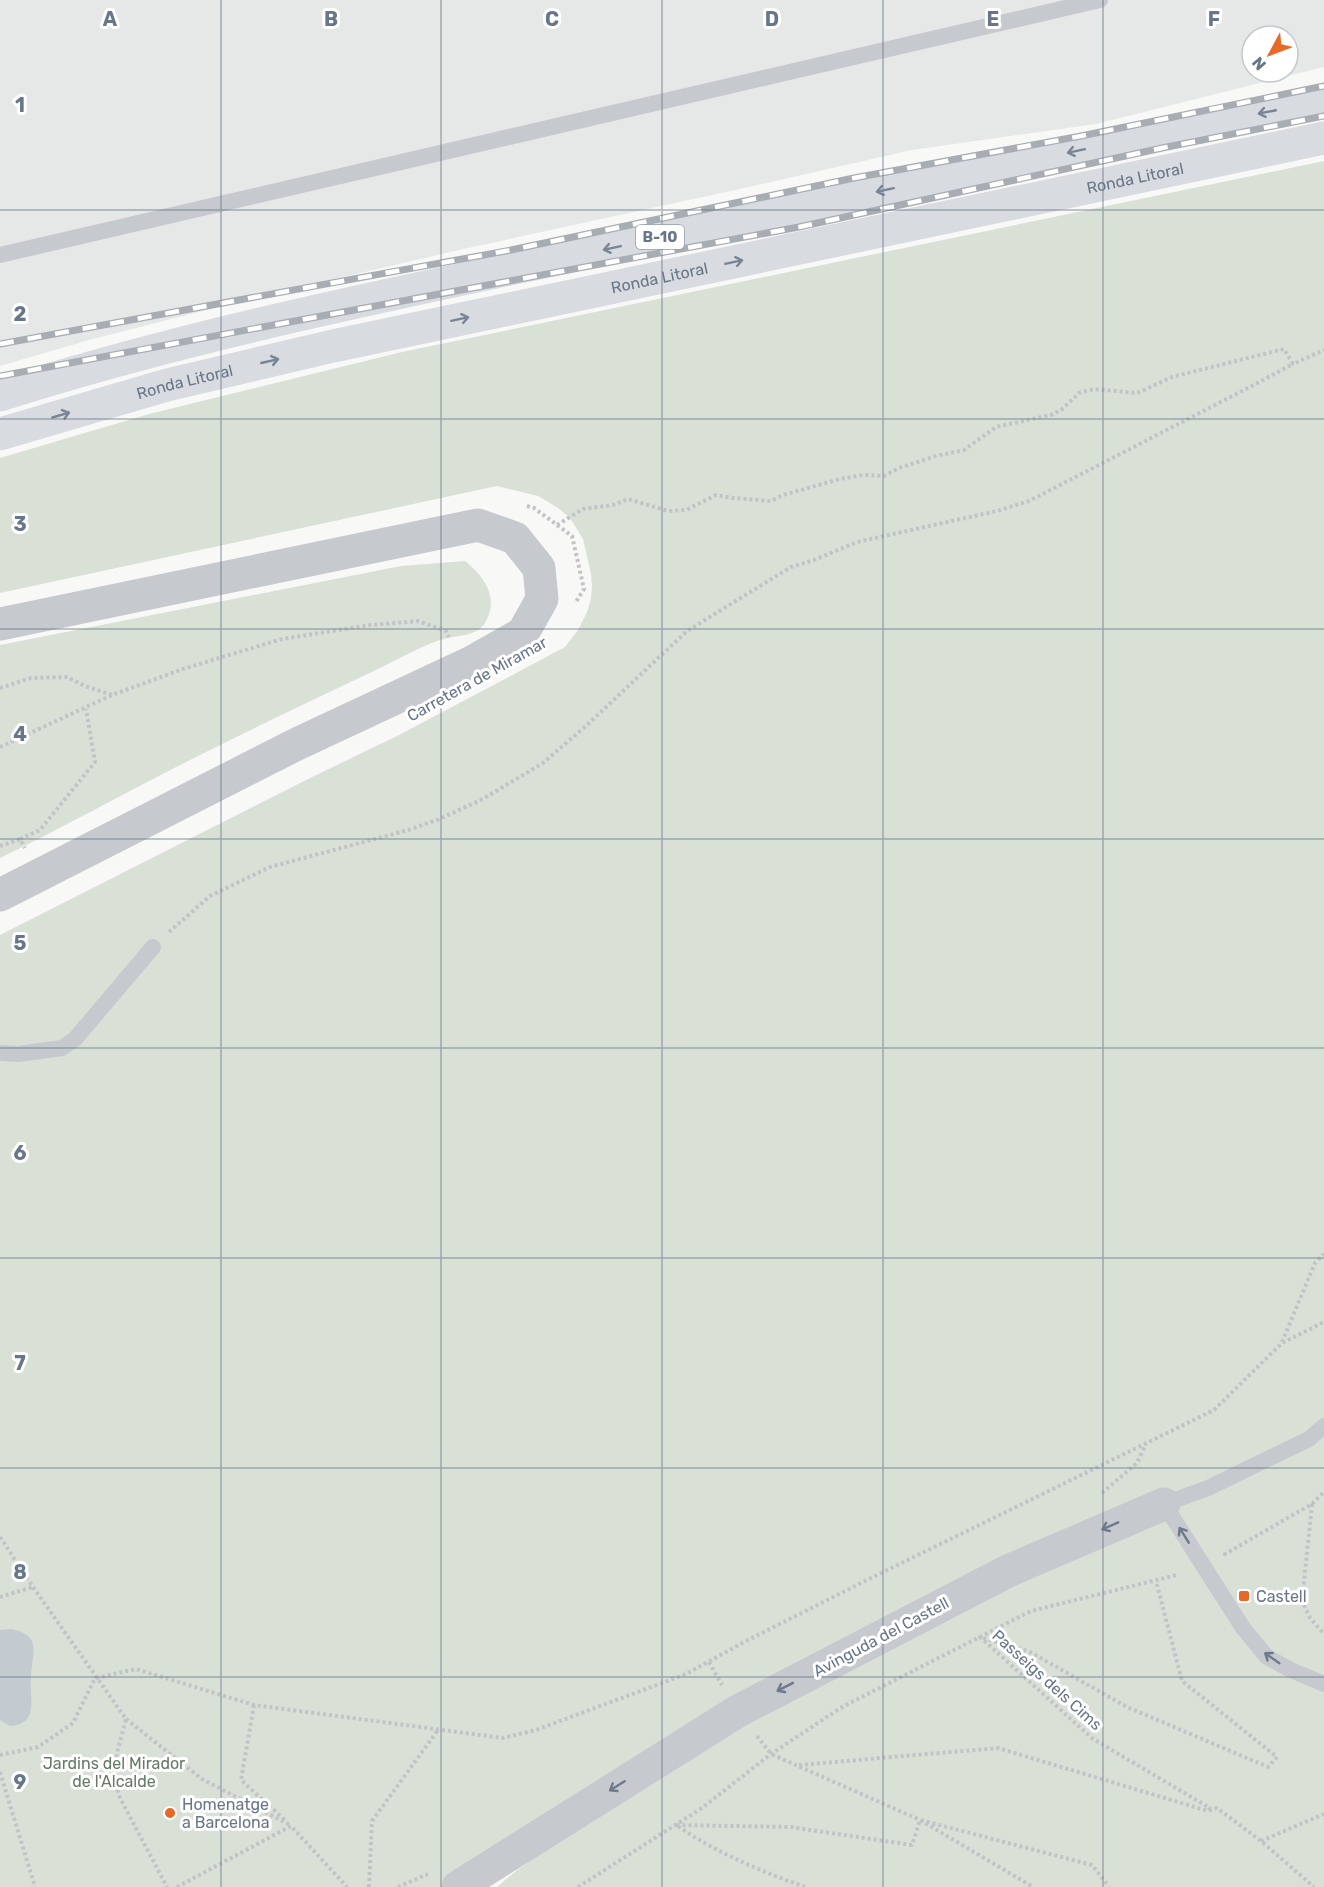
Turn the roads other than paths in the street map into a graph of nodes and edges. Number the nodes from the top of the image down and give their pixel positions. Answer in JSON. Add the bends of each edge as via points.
{"nodes":[{"id":1,"x":1100,"y":0,"type":"edge"},
{"id":2,"x":1324,"y":100,"type":"edge"},
{"id":3,"x":1324,"y":138,"type":"edge"},
{"id":4,"x":0,"y":255,"type":"edge"},
{"id":5,"x":0,"y":395,"type":"edge"},
{"id":6,"x":0,"y":434,"type":"edge"},
{"id":7,"x":0,"y":624,"type":"edge"},
{"id":8,"x":0,"y":895,"type":"edge"},
{"id":9,"x":153,"y":947,"type":"road end"},
{"id":10,"x":0,"y":1053,"type":"edge"},
{"id":11,"x":1324,"y":1426,"type":"edge"},
{"id":12,"x":1164,"y":1504,"type":"junction"},
{"id":13,"x":1324,"y":1684,"type":"edge"},
{"id":14,"x":458,"y":1887,"type":"edge"}],
"edges":[{"from":1,"to":4,"type":"lane"},
{"from":2,"to":5,"type":"highway","number":"B-10","one_way":true,"via":[[273,321]]},
{"from":6,"to":3,"type":"highway","name":"Ronda Litoral","number":"B-10","one_way":true,"via":[[167,385],[333,346]]},
{"from":7,"to":8,"type":"street","name":"Carretera de Miramar","via":[[478,525],[514,538],[539,568],[542,599],[523,633],[470,663],[297,744]]},
{"from":9,"to":10,"type":"lane","via":[[75,1039],[62,1048]]},
{"from":11,"to":12,"type":"lane","name":"Avinguda del Castell","via":[[1309,1439]]},
{"from":13,"to":12,"type":"lane","one_way":true,"via":[[1267,1657],[1243,1628]]},
{"from":12,"to":14,"type":"street","name":"Avinguda del Castell","one_way":true,"via":[[1008,1570],[738,1711]]}]}
